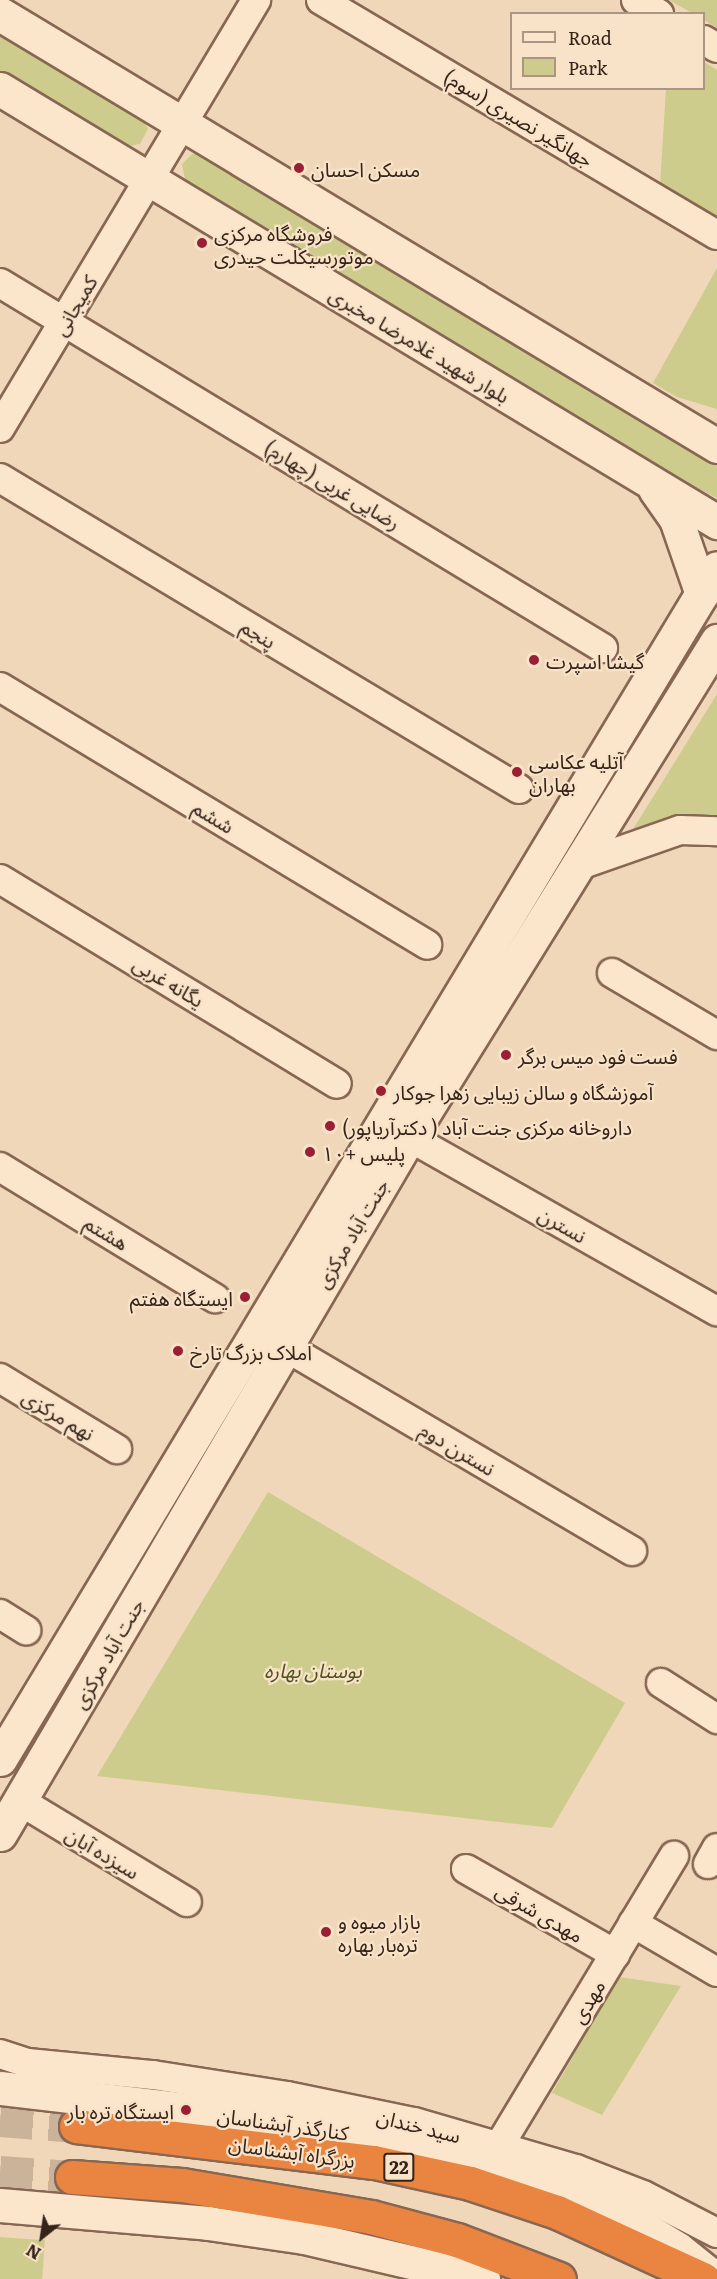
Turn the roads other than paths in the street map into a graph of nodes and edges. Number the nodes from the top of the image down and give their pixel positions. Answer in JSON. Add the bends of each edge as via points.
{"nodes":[{"id":1,"x":256,"y":0,"type":"edge"},
{"id":2,"x":321,"y":0,"type":"edge"},
{"id":3,"x":636,"y":0,"type":"edge"},
{"id":4,"x":656,"y":12,"type":"edge"},
{"id":5,"x":0,"y":14,"type":"edge"},
{"id":6,"x":0,"y":89,"type":"edge"},
{"id":7,"x":183,"y":124,"type":"junction"},
{"id":8,"x":148,"y":182,"type":"junction"},
{"id":9,"x":717,"y":235,"type":"edge"},
{"id":10,"x":0,"y":283,"type":"edge"},
{"id":11,"x":64,"y":321,"type":"junction"},
{"id":12,"x":667,"y":417,"type":"junction"},
{"id":13,"x":717,"y":420,"type":"edge"},
{"id":14,"x":0,"y":428,"type":"edge"},
{"id":15,"x":717,"y":446,"type":"edge"},
{"id":16,"x":0,"y":478,"type":"edge"},
{"id":17,"x":651,"y":482,"type":"junction"},
{"id":18,"x":717,"y":522,"type":"edge"},
{"id":19,"x":710,"y":581,"type":"edge"},
{"id":20,"x":717,"y":641,"type":"edge"},
{"id":21,"x":603,"y":648,"type":"dead end"},
{"id":22,"x":0,"y":687,"type":"edge"},
{"id":23,"x":519,"y":789,"type":"dead end"},
{"id":24,"x":717,"y":831,"type":"edge"},
{"id":25,"x":577,"y":866,"type":"junction"},
{"id":26,"x":0,"y":879,"type":"edge"},
{"id":27,"x":427,"y":945,"type":"dead end"},
{"id":28,"x":612,"y":973,"type":"dead end"},
{"id":29,"x":717,"y":1035,"type":"edge"},
{"id":30,"x":337,"y":1084,"type":"dead end"},
{"id":31,"x":409,"y":1137,"type":"junction"},
{"id":32,"x":0,"y":1167,"type":"edge"},
{"id":33,"x":215,"y":1298,"type":"dead end"},
{"id":34,"x":717,"y":1311,"type":"edge"},
{"id":35,"x":284,"y":1346,"type":"junction"},
{"id":36,"x":0,"y":1378,"type":"edge"},
{"id":37,"x":117,"y":1449,"type":"dead end"},
{"id":38,"x":632,"y":1551,"type":"dead end"},
{"id":39,"x":103,"y":1586,"type":"junction"},
{"id":40,"x":136,"y":1604,"type":"junction"},
{"id":41,"x":0,"y":1614,"type":"edge"},
{"id":42,"x":26,"y":1630,"type":"dead end"},
{"id":43,"x":661,"y":1683,"type":"dead end"},
{"id":44,"x":717,"y":1719,"type":"edge"},
{"id":45,"x":0,"y":1759,"type":"edge"},
{"id":46,"x":20,"y":1801,"type":"junction"},
{"id":47,"x":0,"y":1834,"type":"edge"},
{"id":48,"x":674,"y":1856,"type":"dead end"},
{"id":49,"x":466,"y":1869,"type":"dead end"},
{"id":50,"x":187,"y":1902,"type":"dead end"},
{"id":51,"x":633,"y":1923,"type":"junction"},
{"id":52,"x":615,"y":1954,"type":"junction"},
{"id":53,"x":717,"y":1972,"type":"edge"},
{"id":54,"x":0,"y":2054,"type":"edge"},
{"id":55,"x":0,"y":2088,"type":"edge"},
{"id":56,"x":76,"y":2126,"type":"tunnel mouth"},
{"id":57,"x":499,"y":2145,"type":"junction"},
{"id":58,"x":72,"y":2177,"type":"tunnel mouth"},
{"id":59,"x":2,"y":2205,"type":"edge"},
{"id":60,"x":717,"y":2233,"type":"edge"},
{"id":61,"x":304,"y":2237,"type":"junction"},
{"id":62,"x":427,"y":2279,"type":"edge"},
{"id":63,"x":483,"y":2279,"type":"edge"},
{"id":64,"x":559,"y":2279,"type":"edge"},
{"id":65,"x":703,"y":2279,"type":"edge"},
{"id":66,"x":715,"y":2279,"type":"edge"}],
"edges":[{"from":1,"to":7,"type":"street","name":"کمیجانی"},
{"from":2,"to":9,"type":"street","name":"جهانگیر نصیری (سوم)"},
{"from":3,"to":4,"type":"street"},
{"from":5,"to":7,"type":"main road"},
{"from":6,"to":8,"type":"main road","name":"بلوار شهید غلامرضا مخبری"},
{"from":7,"to":8,"type":"street","name":"کمیجانی"},
{"from":7,"to":12,"type":"main road"},
{"from":8,"to":11,"type":"street","name":"کمیجانی"},
{"from":8,"to":17,"type":"main road","name":"بلوار شهید غلامرضا مخبری"},
{"from":10,"to":11,"type":"street","name":"رضایی غربی (چهارم)"},
{"from":11,"to":14,"type":"street","name":"کمیجانی"},
{"from":11,"to":21,"type":"street","name":"رضایی غربی (چهارم)"},
{"from":12,"to":13,"type":"main road"},
{"from":12,"to":15,"type":"main road"},
{"from":16,"to":23,"type":"street","name":"پنجم"},
{"from":17,"to":18,"type":"main road","name":"بلوار شهید غلامرضا مخبری"},
{"from":17,"to":19,"type":"main road"},
{"from":19,"to":39,"type":"main road","name":"جنت آباد مرکزی"},
{"from":20,"to":25,"type":"main road","name":"جنت آباد مرکزی"},
{"from":22,"to":27,"type":"street","name":"ششم"},
{"from":24,"to":25,"type":"street","via":[[680,830]]},
{"from":25,"to":31,"type":"main road","name":"جنت آباد مرکزی"},
{"from":26,"to":30,"type":"street","name":"یگانه غربی"},
{"from":28,"to":29,"type":"street"},
{"from":31,"to":34,"type":"street","name":"نسترن"},
{"from":31,"to":35,"type":"main road","name":"جنت آباد مرکزی"},
{"from":32,"to":33,"type":"street","name":"هشتم"},
{"from":35,"to":38,"type":"street","name":"نسترن دوم"},
{"from":35,"to":40,"type":"main road","name":"جنت آباد مرکزی"},
{"from":36,"to":37,"type":"street","name":"نهم مرکزی"},
{"from":39,"to":40,"type":"main road"},
{"from":39,"to":45,"type":"main road","name":"جنت آباد مرکزی"},
{"from":40,"to":46,"type":"main road","name":"جنت آباد مرکزی"},
{"from":41,"to":42,"type":"street"},
{"from":43,"to":44,"type":"street"},
{"from":46,"to":47,"type":"main road","name":"جنت آباد مرکزی"},
{"from":46,"to":50,"type":"street","name":"سیزده آبان"},
{"from":48,"to":51,"type":"street","name":"مهدی"},
{"from":49,"to":52,"type":"street","name":"مهدی شرقی"},
{"from":51,"to":52,"type":"street","name":"مهدی"},
{"from":51,"to":53,"type":"street"},
{"from":52,"to":57,"type":"street","name":"مهدی"},
{"from":54,"to":57,"type":"street","name":"سید خندان","via":[[27,2063],[153,2075],[288,2096],[414,2122]]},
{"from":55,"to":66,"type":"main road","name":"کنارگذر آبشناسان","via":[[315,2125],[475,2161],[551,2185],[623,2216],[678,2248]]},
{"from":56,"to":65,"type":"highway","name":"بزرگراه آبشناسان","number":"22","via":[[374,2162],[470,2183],[557,2212]]},
{"from":57,"to":60,"type":"street","name":"سید خندان","via":[[643,2195]]},
{"from":58,"to":64,"type":"highway","via":[[182,2185],[371,2217],[457,2240]]},
{"from":59,"to":61,"type":"main road","via":[[208,2223]]},
{"from":61,"to":62,"type":"main road"},
{"from":61,"to":63,"type":"main road"}]}
